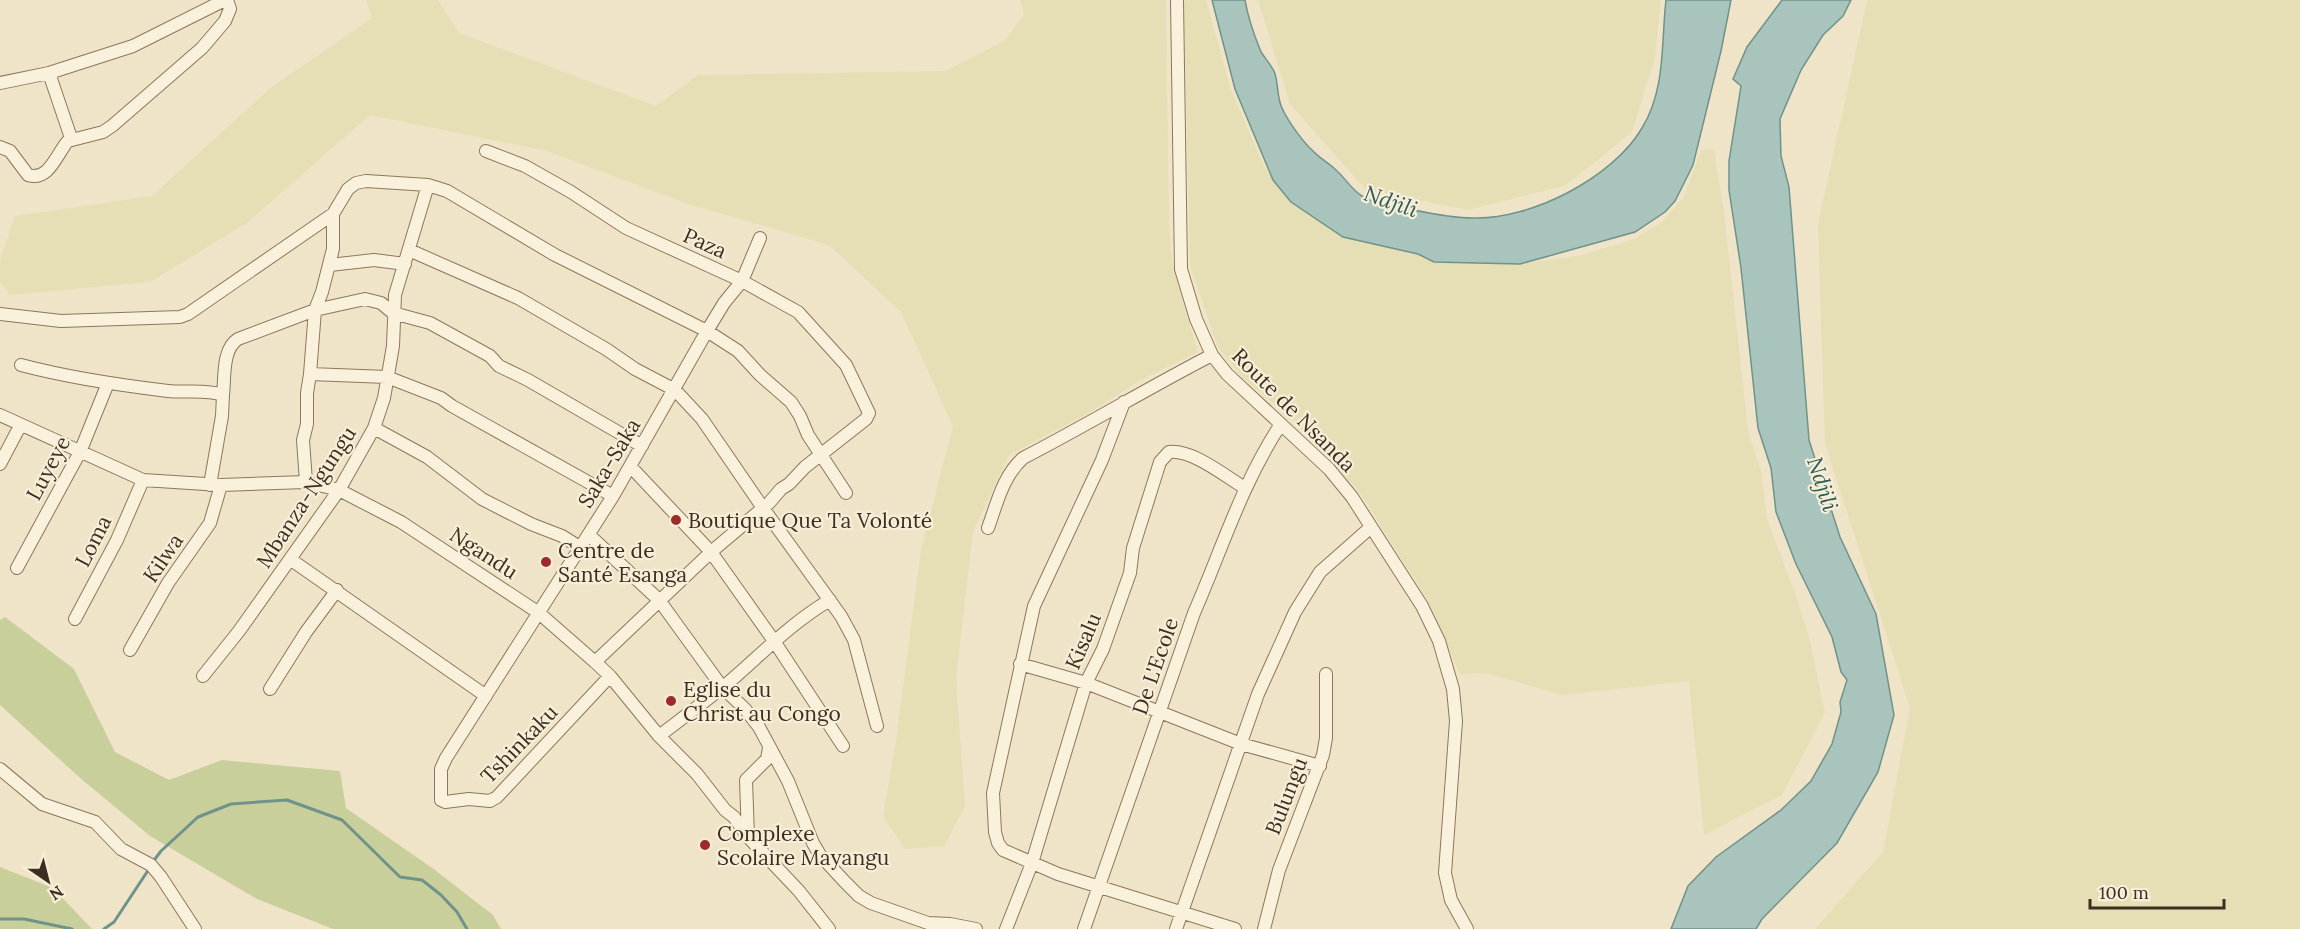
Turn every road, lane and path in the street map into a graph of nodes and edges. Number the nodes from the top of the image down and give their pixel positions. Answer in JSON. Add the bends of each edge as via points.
{"nodes":[{"id":1,"x":226,"y":0,"type":"edge"},
{"id":2,"x":1177,"y":0,"type":"edge"},
{"id":3,"x":49,"y":73,"type":"junction"},
{"id":4,"x":0,"y":83,"type":"edge"},
{"id":5,"x":71,"y":138,"type":"junction"},
{"id":6,"x":0,"y":147,"type":"edge"},
{"id":7,"x":486,"y":151,"type":"dead end"},
{"id":8,"x":428,"y":185,"type":"junction"},
{"id":9,"x":333,"y":214,"type":"junction"},
{"id":10,"x":760,"y":238,"type":"dead end"},
{"id":11,"x":409,"y":250,"type":"junction"},
{"id":12,"x":405,"y":264,"type":"junction"},
{"id":13,"x":330,"y":265,"type":"junction"},
{"id":14,"x":742,"y":281,"type":"junction"},
{"id":15,"x":315,"y":310,"type":"junction"},
{"id":16,"x":393,"y":313,"type":"junction"},
{"id":17,"x":0,"y":314,"type":"edge"},
{"id":18,"x":707,"y":331,"type":"junction"},
{"id":19,"x":1212,"y":355,"type":"junction"},
{"id":20,"x":21,"y":365,"type":"dead end"},
{"id":21,"x":310,"y":374,"type":"junction"},
{"id":22,"x":387,"y":377,"type":"junction"},
{"id":23,"x":108,"y":383,"type":"junction"},
{"id":24,"x":675,"y":390,"type":"junction"},
{"id":25,"x":223,"y":395,"type":"junction"},
{"id":26,"x":1124,"y":402,"type":"junction"},
{"id":27,"x":0,"y":415,"type":"edge"},
{"id":28,"x":1281,"y":424,"type":"junction"},
{"id":29,"x":20,"y":426,"type":"junction"},
{"id":30,"x":374,"y":429,"type":"junction"},
{"id":31,"x":642,"y":446,"type":"junction"},
{"id":32,"x":80,"y":452,"type":"junction"},
{"id":33,"x":822,"y":454,"type":"junction"},
{"id":34,"x":0,"y":464,"type":"edge"},
{"id":35,"x":631,"y":467,"type":"junction"},
{"id":36,"x":143,"y":480,"type":"junction"},
{"id":37,"x":306,"y":482,"type":"junction"},
{"id":38,"x":215,"y":485,"type":"junction"},
{"id":39,"x":1245,"y":488,"type":"junction"},
{"id":40,"x":339,"y":490,"type":"junction"},
{"id":41,"x":846,"y":493,"type":"dead end"},
{"id":42,"x":613,"y":496,"type":"junction"},
{"id":43,"x":763,"y":508,"type":"junction"},
{"id":44,"x":1371,"y":527,"type":"junction"},
{"id":45,"x":988,"y":528,"type":"dead end"},
{"id":46,"x":589,"y":535,"type":"junction"},
{"id":47,"x":581,"y":548,"type":"junction"},
{"id":48,"x":711,"y":552,"type":"junction"},
{"id":49,"x":290,"y":559,"type":"junction"},
{"id":50,"x":17,"y":568,"type":"dead end"},
{"id":51,"x":337,"y":590,"type":"junction"},
{"id":52,"x":660,"y":600,"type":"junction"},
{"id":53,"x":830,"y":600,"type":"junction"},
{"id":54,"x":539,"y":613,"type":"junction"},
{"id":55,"x":75,"y":619,"type":"dead end"},
{"id":56,"x":774,"y":641,"type":"junction"},
{"id":57,"x":130,"y":650,"type":"dead end"},
{"id":58,"x":595,"y":662,"type":"junction"},
{"id":59,"x":1020,"y":664,"type":"junction"},
{"id":60,"x":1326,"y":674,"type":"dead end"},
{"id":61,"x":203,"y":676,"type":"dead end"},
{"id":62,"x":610,"y":676,"type":"junction"},
{"id":63,"x":1086,"y":683,"type":"junction"},
{"id":64,"x":722,"y":687,"type":"junction"},
{"id":65,"x":270,"y":689,"type":"dead end"},
{"id":66,"x":486,"y":696,"type":"junction"},
{"id":67,"x":1159,"y":713,"type":"junction"},
{"id":68,"x":877,"y":726,"type":"dead end"},
{"id":69,"x":659,"y":736,"type":"junction"},
{"id":70,"x":1240,"y":744,"type":"junction"},
{"id":71,"x":843,"y":746,"type":"dead end"},
{"id":72,"x":769,"y":748,"type":"junction"},
{"id":73,"x":1320,"y":766,"type":"junction"},
{"id":74,"x":0,"y":769,"type":"edge"},
{"id":75,"x":441,"y":800,"type":"joint"},
{"id":76,"x":748,"y":837,"type":"junction"},
{"id":77,"x":1032,"y":863,"type":"junction"},
{"id":78,"x":1098,"y":886,"type":"junction"},
{"id":79,"x":1183,"y":912,"type":"junction"},
{"id":80,"x":195,"y":929,"type":"edge"},
{"id":81,"x":829,"y":929,"type":"edge"},
{"id":82,"x":976,"y":929,"type":"edge"},
{"id":83,"x":1006,"y":929,"type":"edge"},
{"id":84,"x":1083,"y":929,"type":"edge"},
{"id":85,"x":1176,"y":929,"type":"edge"},
{"id":86,"x":1235,"y":929,"type":"edge"},
{"id":87,"x":1264,"y":929,"type":"edge"},
{"id":88,"x":1467,"y":929,"type":"edge"}],
"edges":[{"from":1,"to":3,"type":"street","via":[[133,46]]},
{"from":1,"to":5,"type":"street","via":[[230,12],[202,48],[112,126],[93,135]]},
{"from":2,"to":19,"type":"street","name":"Route de Nsanda","via":[[1181,269]]},
{"from":3,"to":4,"type":"street"},
{"from":3,"to":5,"type":"street"},
{"from":5,"to":6,"type":"street","via":[[48,169],[32,177],[10,151]]},
{"from":7,"to":14,"type":"street","name":"Paza","via":[[525,166],[626,228]]},
{"from":8,"to":9,"type":"street","via":[[356,183]]},
{"from":8,"to":11,"type":"street","name":"Mbanza-Ngungu"},
{"from":8,"to":18,"type":"street","via":[[447,191],[555,255]]},
{"from":9,"to":13,"type":"street"},
{"from":9,"to":17,"type":"street","via":[[180,317],[62,321]]},
{"from":10,"to":14,"type":"street","name":"Saka-Saka"},
{"from":11,"to":12,"type":"street","name":"Mbanza-Ngungu"},
{"from":11,"to":24,"type":"street","via":[[518,298]]},
{"from":12,"to":13,"type":"street","via":[[375,260]]},
{"from":12,"to":16,"type":"street","name":"Mbanza-Ngungu"},
{"from":13,"to":15,"type":"street"},
{"from":14,"to":18,"type":"street","name":"Saka-Saka"},
{"from":14,"to":33,"type":"street","name":"Paza","via":[[802,315],[846,365],[869,413]]},
{"from":15,"to":16,"type":"street","via":[[365,299],[381,303]]},
{"from":15,"to":21,"type":"street"},
{"from":15,"to":25,"type":"street","name":"Kilwa","via":[[231,343]]},
{"from":16,"to":22,"type":"street","name":"Mbanza-Ngungu","via":[[393,346]]},
{"from":16,"to":31,"type":"street","via":[[430,323]]},
{"from":18,"to":24,"type":"street","name":"Saka-Saka"},
{"from":18,"to":33,"type":"street","via":[[738,351],[791,402]]},
{"from":19,"to":26,"type":"street"},
{"from":19,"to":28,"type":"street","name":"Route de Nsanda"},
{"from":20,"to":23,"type":"street"},
{"from":21,"to":22,"type":"street"},
{"from":21,"to":37,"type":"street","via":[[303,440]]},
{"from":22,"to":30,"type":"street","name":"Mbanza-Ngungu"},
{"from":22,"to":42,"type":"street","via":[[441,398]]},
{"from":23,"to":25,"type":"street"},
{"from":23,"to":32,"type":"street","name":"Luyeye"},
{"from":24,"to":31,"type":"street","name":"Saka-Saka"},
{"from":24,"to":43,"type":"street","via":[[702,419]]},
{"from":25,"to":38,"type":"street","name":"Kilwa"},
{"from":26,"to":45,"type":"street","via":[[1013,467]]},
{"from":26,"to":59,"type":"street","via":[[1102,460],[1034,606]]},
{"from":27,"to":29,"type":"street","name":"Ngandu"},
{"from":28,"to":39,"type":"street","name":"De L'Ecole"},
{"from":28,"to":44,"type":"street","name":"Route de Nsanda","via":[[1329,469]]},
{"from":29,"to":32,"type":"street","name":"Ngandu"},
{"from":29,"to":34,"type":"street"},
{"from":30,"to":40,"type":"street","name":"Mbanza-Ngungu"},
{"from":30,"to":47,"type":"street","via":[[427,457],[482,499]]},
{"from":31,"to":35,"type":"street","name":"Saka-Saka"},
{"from":32,"to":36,"type":"street","name":"Ngandu"},
{"from":32,"to":50,"type":"street","name":"Luyeye"},
{"from":33,"to":41,"type":"street"},
{"from":33,"to":43,"type":"street"},
{"from":35,"to":42,"type":"street","name":"Saka-Saka"},
{"from":35,"to":48,"type":"street"},
{"from":36,"to":38,"type":"street","name":"Ngandu"},
{"from":36,"to":55,"type":"street","name":"Loma","via":[[117,540]]},
{"from":37,"to":38,"type":"street","name":"Ngandu"},
{"from":37,"to":40,"type":"street","name":"Ngandu"},
{"from":38,"to":57,"type":"street","name":"Kilwa","via":[[210,523],[168,583]]},
{"from":39,"to":63,"type":"street","name":"Kisalu","via":[[1179,451],[1163,457],[1133,548],[1130,573],[1103,649]]},
{"from":39,"to":67,"type":"street","name":"De L'Ecole","via":[[1194,613]]},
{"from":40,"to":49,"type":"street","name":"Mbanza-Ngungu"},
{"from":40,"to":54,"type":"street","name":"Ngandu","via":[[401,522]]},
{"from":42,"to":46,"type":"street","name":"Saka-Saka"},
{"from":43,"to":48,"type":"street"},
{"from":43,"to":53,"type":"street"},
{"from":44,"to":70,"type":"street","via":[[1320,572],[1295,612]]},
{"from":44,"to":88,"type":"street","name":"Route de Nsanda","via":[[1422,606],[1439,641],[1454,689],[1456,721],[1445,873],[1451,900]]},
{"from":46,"to":47,"type":"street","name":"Saka-Saka"},
{"from":46,"to":52,"type":"street"},
{"from":47,"to":54,"type":"street","name":"Saka-Saka"},
{"from":48,"to":52,"type":"street"},
{"from":48,"to":56,"type":"street"},
{"from":49,"to":51,"type":"street"},
{"from":49,"to":61,"type":"street","name":"Mbanza-Ngungu"},
{"from":51,"to":65,"type":"street"},
{"from":51,"to":66,"type":"street"},
{"from":52,"to":58,"type":"street"},
{"from":52,"to":64,"type":"street"},
{"from":53,"to":56,"type":"street"},
{"from":53,"to":68,"type":"street","via":[[854,640]]},
{"from":54,"to":58,"type":"street","name":"Ngandu"},
{"from":54,"to":66,"type":"street","name":"Saka-Saka"},
{"from":56,"to":64,"type":"street"},
{"from":56,"to":71,"type":"street"},
{"from":58,"to":62,"type":"street","name":"Ngandu"},
{"from":59,"to":63,"type":"street"},
{"from":59,"to":77,"type":"street","via":[[993,794],[995,832],[1004,850]]},
{"from":60,"to":73,"type":"street","name":"Bulungu","via":[[1326,738]]},
{"from":62,"to":69,"type":"street","name":"Ngandu"},
{"from":62,"to":75,"type":"street","name":"Tshinkaku","via":[[497,797],[490,801]]},
{"from":63,"to":67,"type":"street"},
{"from":63,"to":77,"type":"street","name":"Kisalu"},
{"from":64,"to":69,"type":"street"},
{"from":64,"to":72,"type":"street","via":[[759,727]]},
{"from":66,"to":75,"type":"street","name":"Saka-Saka","via":[[441,769]]},
{"from":67,"to":70,"type":"street"},
{"from":67,"to":78,"type":"street","name":"De L'Ecole"},
{"from":69,"to":76,"type":"street","name":"Ngandu","via":[[697,774]]},
{"from":70,"to":73,"type":"street"},
{"from":70,"to":79,"type":"street"},
{"from":72,"to":76,"type":"street","via":[[767,759],[746,780]]},
{"from":72,"to":82,"type":"street","via":[[820,855],[859,896],[928,923]]},
{"from":73,"to":87,"type":"street","name":"Bulungu","via":[[1279,870]]},
{"from":74,"to":80,"type":"street","via":[[42,804],[95,822],[121,849],[151,865]]},
{"from":76,"to":81,"type":"street","name":"Ngandu"},
{"from":77,"to":78,"type":"street"},
{"from":77,"to":83,"type":"street","name":"Kisalu"},
{"from":78,"to":79,"type":"street"},
{"from":78,"to":84,"type":"street","name":"De L'Ecole"},
{"from":79,"to":85,"type":"street"},
{"from":79,"to":86,"type":"street"}]}
